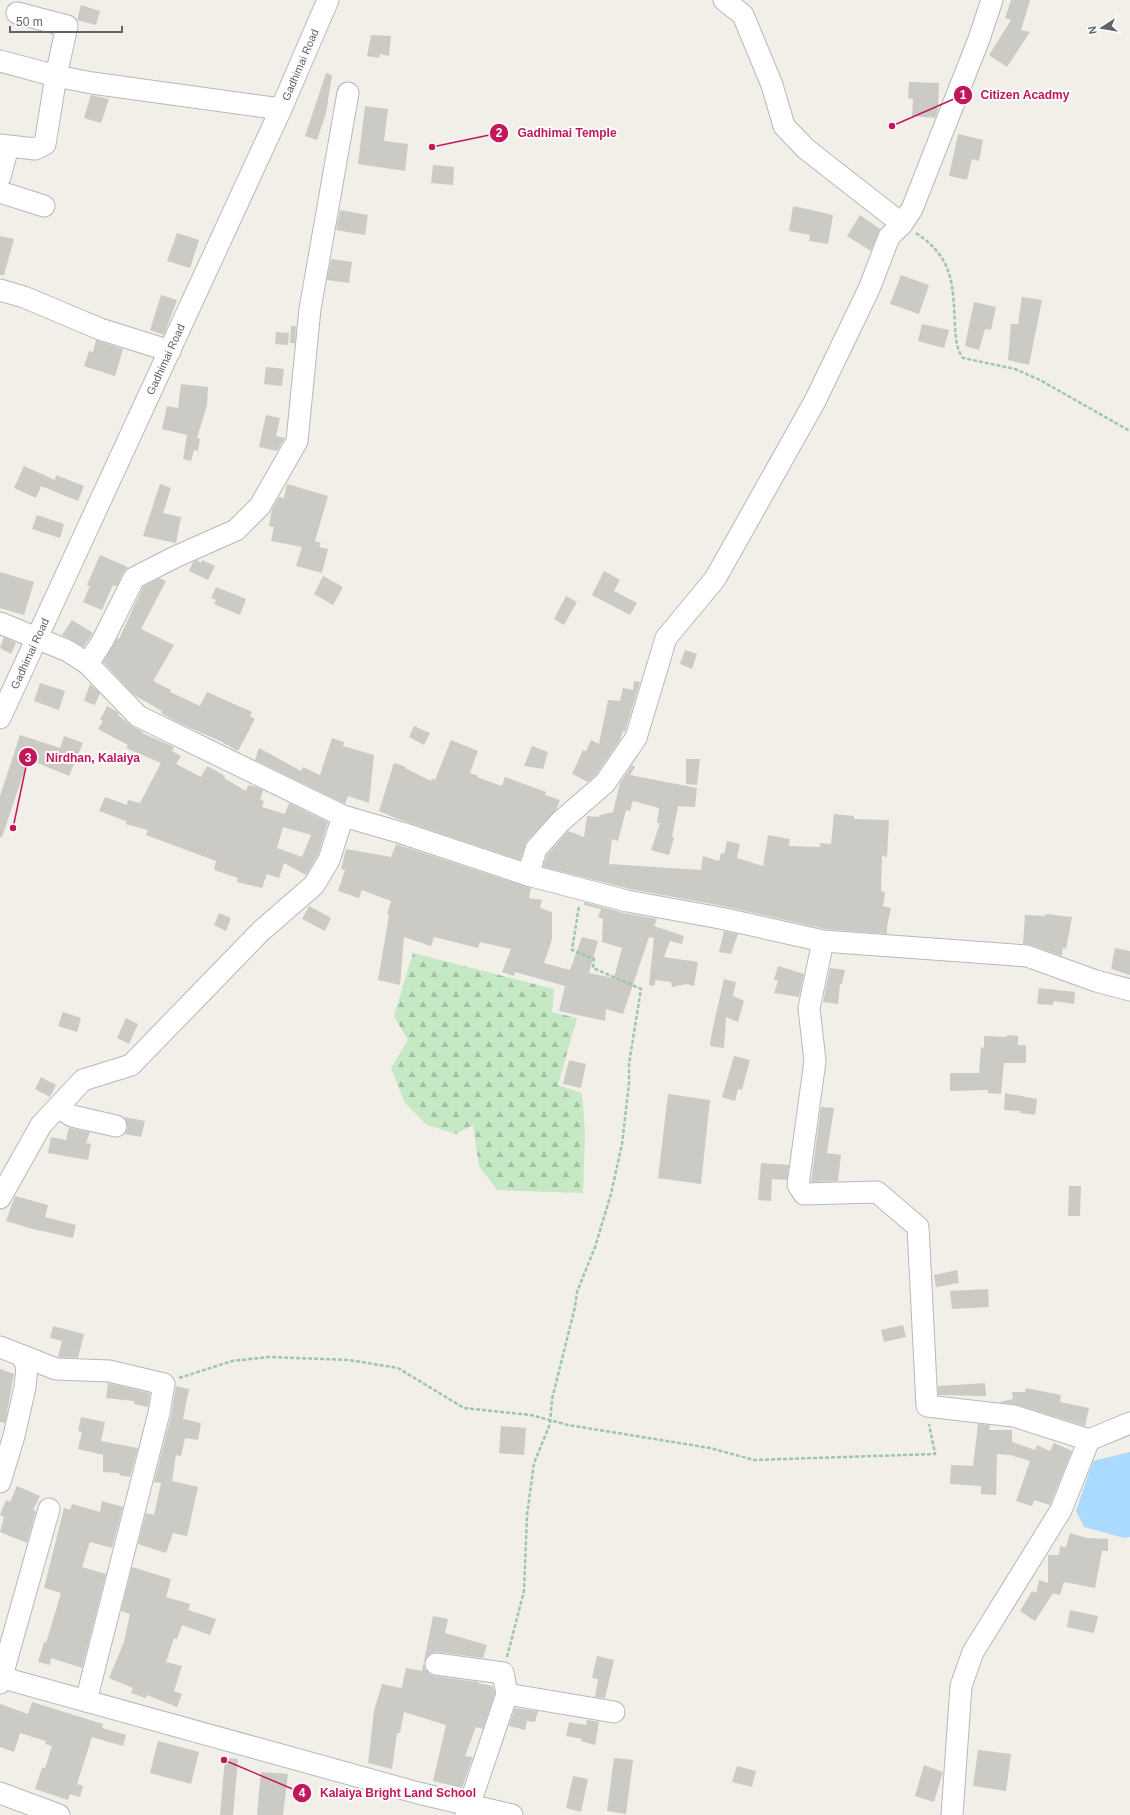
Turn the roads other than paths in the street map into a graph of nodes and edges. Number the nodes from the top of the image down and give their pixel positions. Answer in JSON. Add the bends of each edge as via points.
{"nodes":[{"id":1,"x":328,"y":0,"type":"edge"},
{"id":2,"x":724,"y":0,"type":"edge"},
{"id":3,"x":992,"y":0,"type":"edge"},
{"id":4,"x":17,"y":13,"type":"dead end"},
{"id":5,"x":0,"y":61,"type":"edge"},
{"id":6,"x":56,"y":76,"type":"junction"},
{"id":7,"x":348,"y":93,"type":"dead end"},
{"id":8,"x":281,"y":109,"type":"junction"},
{"id":9,"x":4,"y":146,"type":"edge"},
{"id":10,"x":0,"y":177,"type":"edge"},
{"id":11,"x":0,"y":192,"type":"edge"},
{"id":12,"x":44,"y":206,"type":"dead end"},
{"id":13,"x":902,"y":224,"type":"junction"},
{"id":14,"x":0,"y":290,"type":"edge"},
{"id":15,"x":170,"y":351,"type":"junction"},
{"id":16,"x":0,"y":623,"type":"edge"},
{"id":17,"x":38,"y":637,"type":"junction"},
{"id":18,"x":88,"y":664,"type":"junction"},
{"id":19,"x":0,"y":718,"type":"edge"},
{"id":20,"x":343,"y":816,"type":"junction"},
{"id":21,"x":528,"y":875,"type":"junction"},
{"id":22,"x":823,"y":941,"type":"junction"},
{"id":23,"x":1130,"y":990,"type":"edge"},
{"id":24,"x":58,"y":1107,"type":"junction"},
{"id":25,"x":116,"y":1126,"type":"dead end"},
{"id":26,"x":0,"y":1198,"type":"edge"},
{"id":27,"x":0,"y":1348,"type":"edge"},
{"id":28,"x":22,"y":1356,"type":"junction"},
{"id":29,"x":1130,"y":1423,"type":"edge"},
{"id":30,"x":1089,"y":1440,"type":"junction"},
{"id":31,"x":0,"y":1482,"type":"edge"},
{"id":32,"x":49,"y":1509,"type":"dead end"},
{"id":33,"x":436,"y":1664,"type":"dead end"},
{"id":34,"x":1,"y":1679,"type":"edge"},
{"id":35,"x":507,"y":1694,"type":"junction"},
{"id":36,"x":86,"y":1701,"type":"junction"},
{"id":37,"x":614,"y":1712,"type":"dead end"},
{"id":38,"x":0,"y":1793,"type":"edge"},
{"id":39,"x":467,"y":1810,"type":"edge"},
{"id":40,"x":59,"y":1815,"type":"edge"},
{"id":41,"x":512,"y":1815,"type":"edge"},
{"id":42,"x":952,"y":1815,"type":"edge"}],
"edges":[{"from":1,"to":8,"type":"street","name":"Gadhimai Road"},
{"from":2,"to":13,"type":"street","via":[[743,15],[772,85],[784,126],[806,149]]},
{"from":3,"to":13,"type":"street","via":[[912,209]]},
{"from":4,"to":6,"type":"street","via":[[67,26]]},
{"from":5,"to":6,"type":"street"},
{"from":6,"to":8,"type":"street"},
{"from":6,"to":9,"type":"street","via":[[45,144],[35,149]]},
{"from":7,"to":18,"type":"street","via":[[310,308],[297,442],[260,506],[236,530],[134,578]]},
{"from":8,"to":15,"type":"street","name":"Gadhimai Road"},
{"from":9,"to":10,"type":"street"},
{"from":11,"to":12,"type":"street"},
{"from":13,"to":21,"type":"street","via":[[889,237],[869,289],[815,401],[754,511],[715,579],[666,638],[636,738],[605,783],[560,822],[536,849]]},
{"from":14,"to":15,"type":"street","via":[[24,297],[100,329]]},
{"from":15,"to":17,"type":"street","name":"Gadhimai Road"},
{"from":16,"to":17,"type":"street"},
{"from":17,"to":18,"type":"street","via":[[68,650]]},
{"from":17,"to":19,"type":"street","name":"Gadhimai Road"},
{"from":18,"to":20,"type":"street","via":[[138,716]]},
{"from":20,"to":21,"type":"street"},
{"from":20,"to":24,"type":"street","via":[[329,860],[314,885],[260,931],[131,1065],[83,1080]]},
{"from":21,"to":22,"type":"street","via":[[627,901]]},
{"from":22,"to":23,"type":"street","via":[[1027,956],[1096,981]]},
{"from":22,"to":30,"type":"street","via":[[809,1008],[815,1061],[798,1184],[804,1194],[877,1192],[918,1227],[927,1406],[1014,1416]]},
{"from":24,"to":25,"type":"street","via":[[72,1116]]},
{"from":24,"to":26,"type":"street","via":[[41,1125]]},
{"from":27,"to":28,"type":"street"},
{"from":28,"to":31,"type":"street","via":[[27,1367],[25,1387]]},
{"from":28,"to":36,"type":"street","via":[[56,1369],[108,1372],[164,1384],[150,1452]]},
{"from":29,"to":30,"type":"street"},
{"from":30,"to":42,"type":"street","via":[[1061,1510],[970,1659],[961,1686]]},
{"from":32,"to":34,"type":"street"},
{"from":33,"to":35,"type":"street","via":[[503,1673]]},
{"from":34,"to":36,"type":"street"},
{"from":35,"to":37,"type":"street"},
{"from":35,"to":39,"type":"street"},
{"from":36,"to":39,"type":"street"},
{"from":38,"to":40,"type":"street"},
{"from":39,"to":41,"type":"street"}]}
